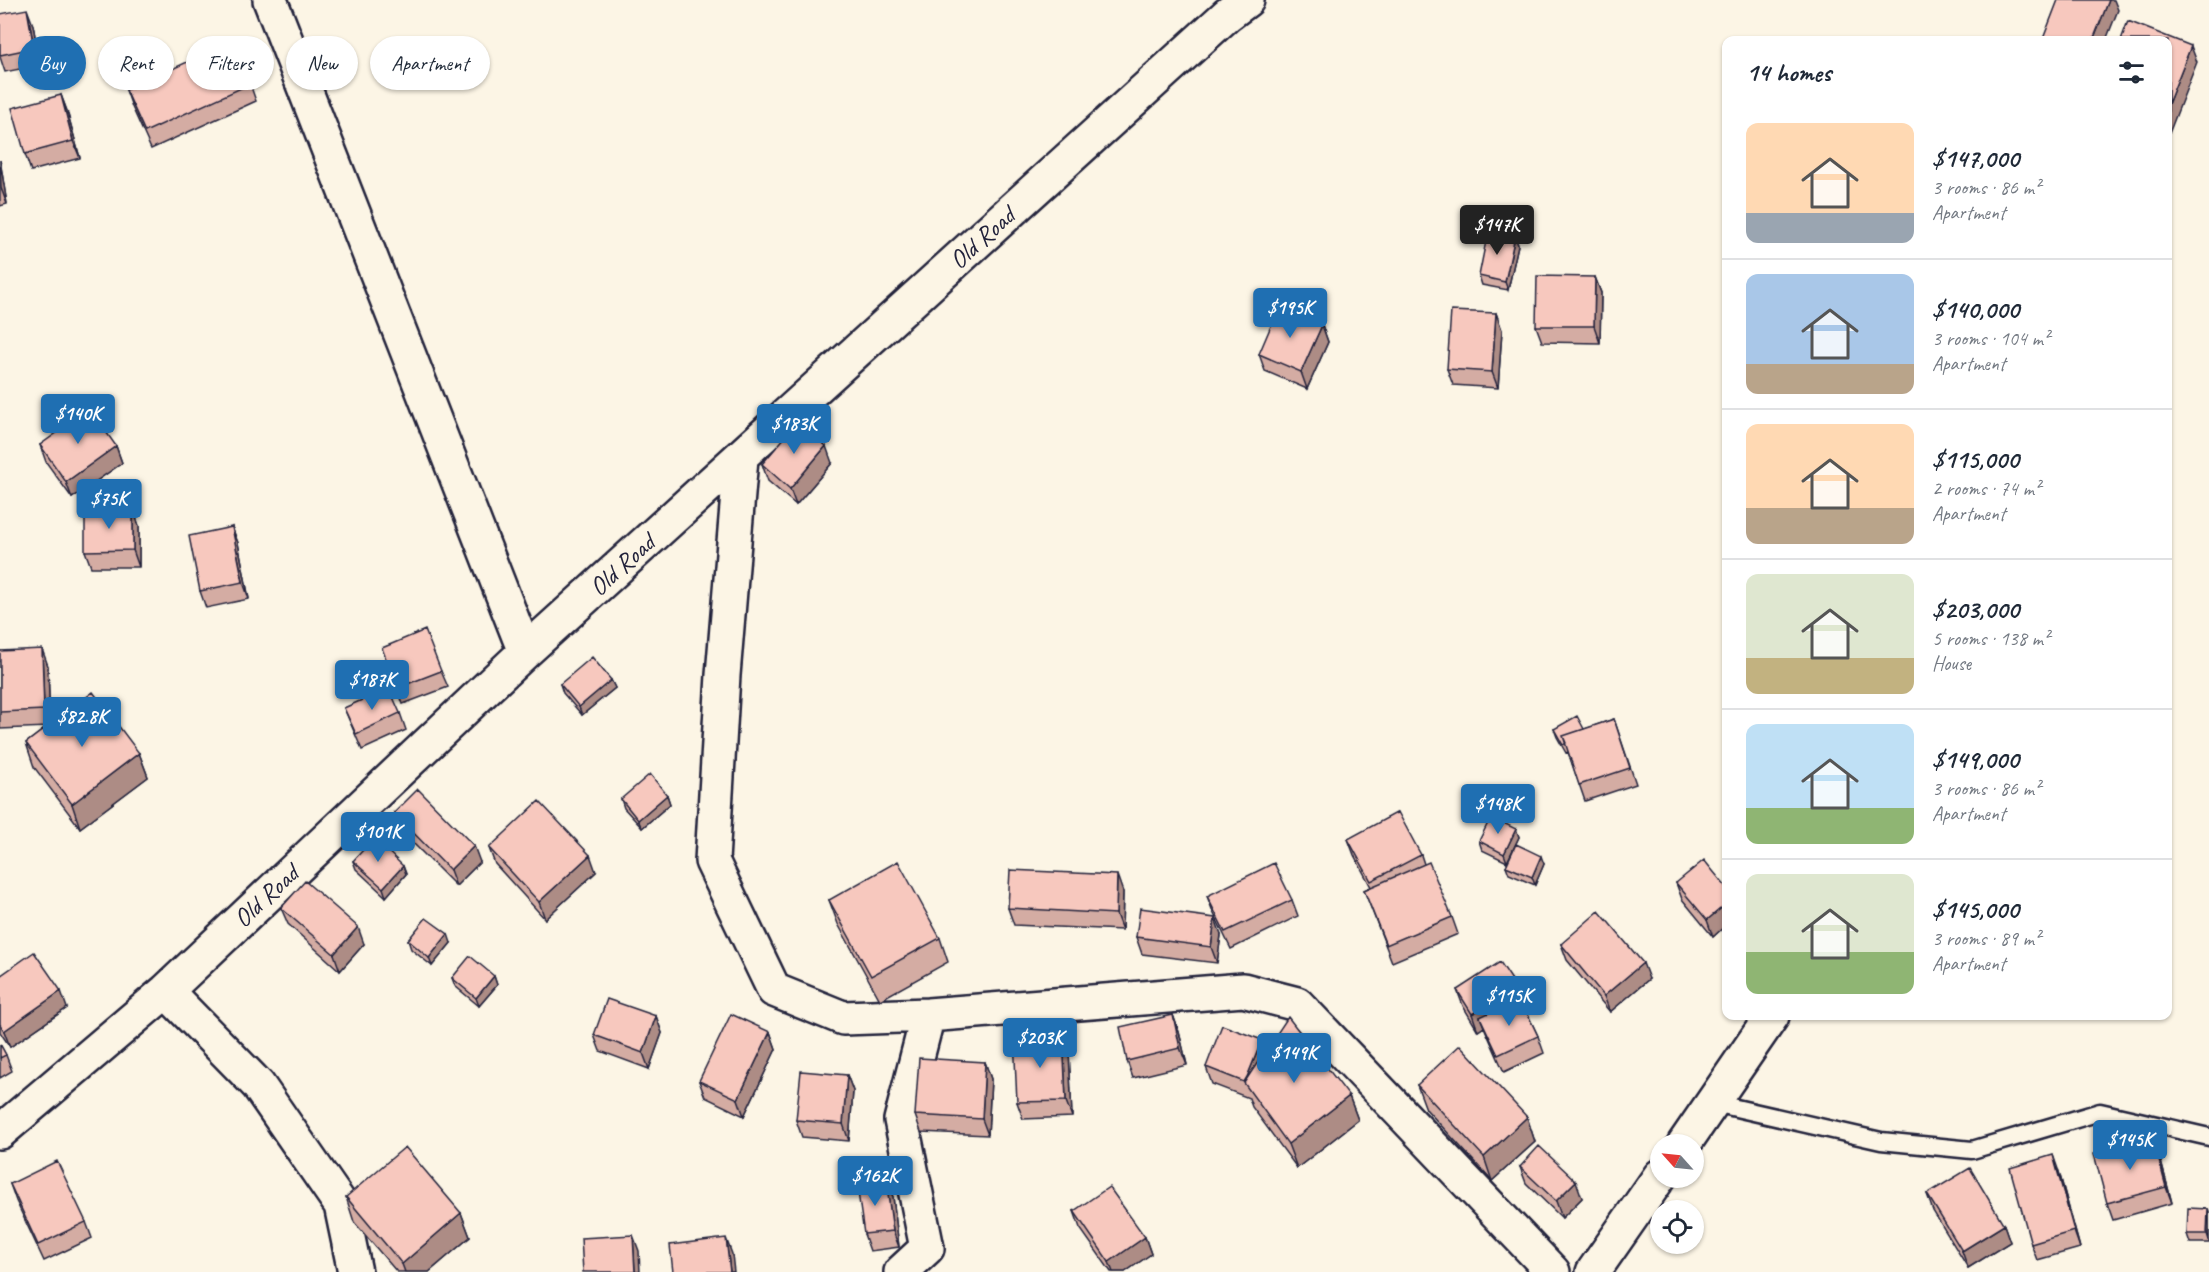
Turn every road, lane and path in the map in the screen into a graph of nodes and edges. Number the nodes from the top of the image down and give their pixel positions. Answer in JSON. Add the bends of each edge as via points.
{"nodes":[{"id":1,"x":270,"y":0,"type":"edge"},
{"id":2,"x":1247,"y":0,"type":"edge"},
{"id":3,"x":741,"y":458,"type":"junction"},
{"id":4,"x":525,"y":652,"type":"junction"},
{"id":5,"x":166,"y":991,"type":"junction"},
{"id":6,"x":928,"y":1015,"type":"junction"},
{"id":7,"x":1769,"y":1020,"type":"edge"},
{"id":8,"x":1714,"y":1103,"type":"junction"},
{"id":9,"x":0,"y":1132,"type":"edge"},
{"id":10,"x":1691,"y":1134,"type":"edge"},
{"id":11,"x":2209,"y":1137,"type":"edge"},
{"id":12,"x":1652,"y":1188,"type":"edge"},
{"id":13,"x":355,"y":1272,"type":"edge"},
{"id":14,"x":901,"y":1272,"type":"edge"},
{"id":15,"x":1553,"y":1272,"type":"edge"},
{"id":16,"x":1593,"y":1272,"type":"edge"}],
"edges":[{"from":1,"to":4,"type":"street"},
{"from":2,"to":3,"type":"street","name":"Old Road"},
{"from":3,"to":4,"type":"street","name":"Old Road"},
{"from":3,"to":6,"type":"street","via":[[712,861],[774,990],[843,1018]]},
{"from":4,"to":5,"type":"street","name":"Old Road"},
{"from":5,"to":9,"type":"street","name":"Old Road"},
{"from":5,"to":13,"type":"street","via":[[258,1085],[341,1205]]},
{"from":6,"to":14,"type":"street","via":[[901,1120],[927,1248]]},
{"from":6,"to":15,"type":"street","via":[[1244,990],[1297,1005]]},
{"from":7,"to":8,"type":"street"},
{"from":8,"to":10,"type":"street"},
{"from":8,"to":11,"type":"lane","via":[[1881,1141],[1972,1150],[2100,1112]]},
{"from":12,"to":16,"type":"street"}]}
